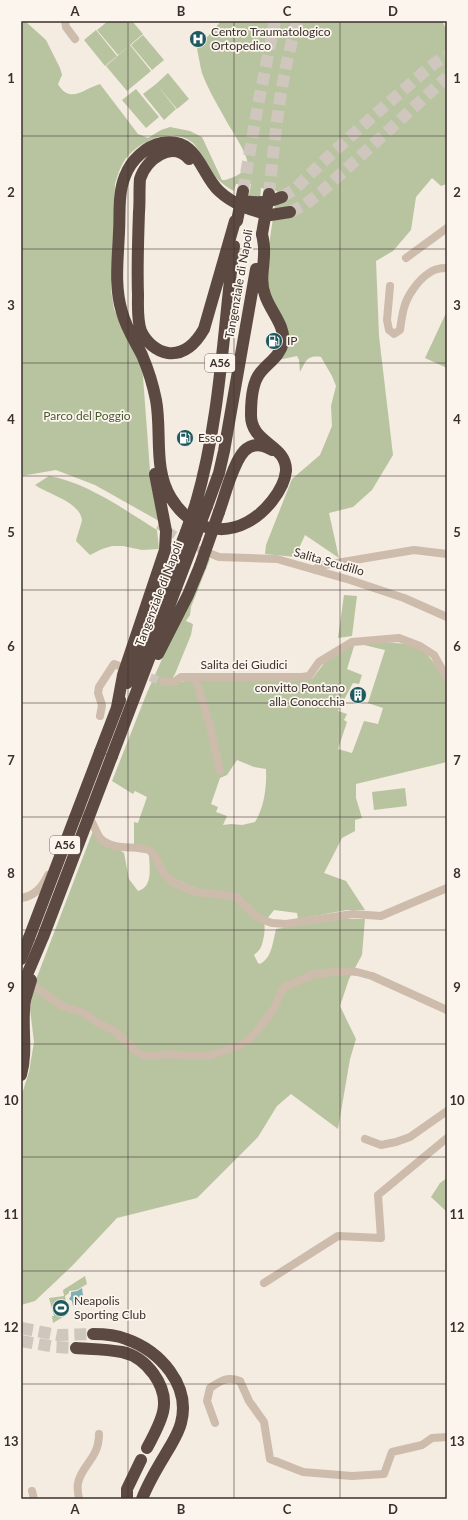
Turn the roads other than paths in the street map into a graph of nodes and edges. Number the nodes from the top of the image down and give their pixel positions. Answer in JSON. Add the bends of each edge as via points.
{"nodes":[{"id":1,"x":66,"y":21,"type":"edge"},
{"id":2,"x":75,"y":39,"type":"dead end"},
{"id":3,"x":201,"y":166,"type":"junction"},
{"id":4,"x":243,"y":191,"type":"tunnel mouth"},
{"id":5,"x":269,"y":194,"type":"tunnel mouth"},
{"id":6,"x":282,"y":197,"type":"tunnel mouth"},
{"id":7,"x":290,"y":212,"type":"tunnel mouth"},
{"id":8,"x":270,"y":215,"type":"junction"},
{"id":9,"x":236,"y":221,"type":"junction"},
{"id":10,"x":447,"y":228,"type":"edge"},
{"id":11,"x":262,"y":234,"type":"junction"},
{"id":12,"x":406,"y":258,"type":"dead end"},
{"id":13,"x":137,"y":262,"type":"junction"},
{"id":14,"x":447,"y":268,"type":"edge"},
{"id":15,"x":231,"y":273,"type":"junction"},
{"id":16,"x":390,"y":286,"type":"dead end"},
{"id":17,"x":220,"y":308,"type":"dead end"},
{"id":18,"x":146,"y":364,"type":"junction"},
{"id":19,"x":202,"y":505,"type":"junction"},
{"id":20,"x":190,"y":535,"type":"junction"},
{"id":21,"x":200,"y":550,"type":"dead end"},
{"id":22,"x":447,"y":554,"type":"edge"},
{"id":23,"x":315,"y":570,"type":"junction"},
{"id":24,"x":447,"y":617,"type":"edge"},
{"id":25,"x":118,"y":666,"type":"dead end"},
{"id":26,"x":195,"y":677,"type":"junction"},
{"id":27,"x":447,"y":678,"type":"edge"},
{"id":28,"x":163,"y":682,"type":"tunnel mouth"},
{"id":29,"x":133,"y":703,"type":"junction"},
{"id":30,"x":117,"y":707,"type":"junction"},
{"id":31,"x":100,"y":716,"type":"dead end"},
{"id":32,"x":106,"y":754,"type":"junction"},
{"id":33,"x":220,"y":771,"type":"dead end"},
{"id":34,"x":447,"y":888,"type":"edge"},
{"id":35,"x":21,"y":898,"type":"edge"},
{"id":36,"x":29,"y":938,"type":"junction"},
{"id":37,"x":21,"y":953,"type":"edge"},
{"id":38,"x":21,"y":959,"type":"edge"},
{"id":39,"x":35,"y":987,"type":"dead end"},
{"id":40,"x":23,"y":995,"type":"edge"},
{"id":41,"x":447,"y":1010,"type":"edge"},
{"id":42,"x":21,"y":1075,"type":"edge"},
{"id":43,"x":447,"y":1111,"type":"edge"},
{"id":44,"x":447,"y":1138,"type":"edge"},
{"id":45,"x":365,"y":1139,"type":"dead end"},
{"id":46,"x":264,"y":1283,"type":"dead end"},
{"id":47,"x":93,"y":1334,"type":"tunnel mouth"},
{"id":48,"x":76,"y":1348,"type":"tunnel mouth"},
{"id":49,"x":215,"y":1423,"type":"dead end"},
{"id":50,"x":98,"y":1434,"type":"dead end"},
{"id":51,"x":447,"y":1437,"type":"edge"},
{"id":52,"x":147,"y":1448,"type":"dead end"},
{"id":53,"x":141,"y":1460,"type":"dead end"},
{"id":54,"x":79,"y":1499,"type":"edge"},
{"id":55,"x":127,"y":1499,"type":"edge"},
{"id":56,"x":142,"y":1499,"type":"edge"}],
"edges":[{"from":1,"to":2,"type":"street","via":[[66,27]]},
{"from":3,"to":6,"type":"highway","via":[[224,190],[240,200],[262,203]]},
{"from":3,"to":8,"type":"highway","via":[[212,183],[227,198]]},
{"from":3,"to":18,"type":"highway","via":[[186,147],[175,143],[161,143],[137,157],[127,170],[122,185],[119,299],[126,324]]},
{"from":4,"to":9,"type":"highway","bridge":true},
{"from":5,"to":11,"type":"highway","name":"Tangenziale di Napoli","number":"A56","bridge":true},
{"from":7,"to":8,"type":"highway"},
{"from":8,"to":13,"type":"highway","via":[[243,214],[231,209],[208,190],[187,157],[176,152],[165,152],[149,162],[140,179]]},
{"from":9,"to":13,"type":"highway","via":[[206,326],[197,341],[187,349],[170,353],[158,350],[144,336],[138,319]]},
{"from":9,"to":15,"type":"highway","name":"Tangenziale di Napoli","number":"A56"},
{"from":10,"to":12,"type":"street"},
{"from":11,"to":18,"type":"highway","via":[[263,289],[282,330],[283,344],[254,383],[250,416],[258,434],[278,451],[286,468],[285,478],[278,492],[252,520],[231,529],[212,529],[194,522],[174,502],[164,484],[156,402]]},
{"from":11,"to":19,"type":"highway","name":"Tangenziale di Napoli","number":"A56","via":[[226,444],[219,473]]},
{"from":13,"to":29,"type":"highway","bridge":true,"via":[[129,306],[130,318],[156,382],[166,474],[170,488],[178,501],[195,517],[206,523],[224,526],[238,523],[258,511],[270,497],[280,481],[282,471],[281,463],[274,452],[262,446],[250,447],[237,459],[219,512],[200,566]]},
{"from":14,"to":16,"type":"street","via":[[439,268],[429,273],[416,285],[406,300],[400,330],[394,334],[389,330],[387,320]]},
{"from":15,"to":17,"type":"highway"},
{"from":15,"to":19,"type":"highway","name":"Tangenziale di Napoli","number":"A56"},
{"from":18,"to":30,"type":"highway","via":[[155,472],[166,543],[123,675]]},
{"from":19,"to":20,"type":"highway","name":"Tangenziale di Napoli","number":"A56","bridge":true},
{"from":20,"to":29,"type":"highway","name":"Tangenziale di Napoli","number":"A56"},
{"from":20,"to":30,"type":"highway","name":"Tangenziale di Napoli","number":"A56"},
{"from":21,"to":23,"type":"street","name":"Salita Scudillo","via":[[219,557],[277,559]]},
{"from":22,"to":23,"type":"street","via":[[414,550],[319,566]]},
{"from":23,"to":24,"type":"street","name":"Salita Scudillo","via":[[404,598]]},
{"from":25,"to":31,"type":"street","via":[[114,664],[99,687],[102,705]]},
{"from":26,"to":27,"type":"street","name":"Salita dei Giudici","via":[[309,676],[319,662],[352,642],[399,638],[434,655]]},
{"from":26,"to":28,"type":"street","name":"Salita dei Giudici","via":[[181,677],[174,682]]},
{"from":26,"to":33,"type":"street"},
{"from":29,"to":32,"type":"highway","name":"Tangenziale di Napoli","number":"A56"},
{"from":30,"to":32,"type":"highway","name":"Tangenziale di Napoli","number":"A56"},
{"from":32,"to":36,"type":"highway","name":"Tangenziale di Napoli","number":"A56","bridge":true},
{"from":32,"to":40,"type":"highway","name":"Tangenziale di Napoli","number":"A56","bridge":true},
{"from":34,"to":35,"type":"street","via":[[381,916],[353,914],[286,924],[272,923],[256,916],[232,896],[195,892],[173,882],[164,874],[149,850],[125,848],[105,842],[98,835],[90,818],[79,814],[69,822],[43,885],[32,895]]},
{"from":36,"to":37,"type":"highway"},
{"from":36,"to":38,"type":"highway","name":"Tangenziale di Napoli","number":"A56"},
{"from":39,"to":41,"type":"street","via":[[62,1006],[87,1014],[96,1023],[115,1032],[137,1052],[153,1056],[209,1056],[241,1044],[252,1037],[268,1017],[285,987],[314,974],[346,971],[365,974]]},
{"from":40,"to":42,"type":"highway","name":"Tangenziale di Napoli","via":[[24,1056]]},
{"from":43,"to":45,"type":"street","via":[[410,1137],[396,1142],[381,1145]]},
{"from":44,"to":46,"type":"street","via":[[378,1195],[381,1238],[338,1236]]},
{"from":47,"to":56,"type":"highway","via":[[126,1339],[155,1355],[168,1367],[181,1393],[182,1422]]},
{"from":48,"to":52,"type":"highway","via":[[129,1354],[152,1373],[164,1401],[163,1411]]},
{"from":49,"to":51,"type":"street","via":[[207,1401],[210,1388],[221,1380],[232,1378],[240,1381],[249,1401],[264,1422],[270,1459],[303,1472],[352,1476],[384,1474],[392,1452],[422,1445],[432,1438]]},
{"from":50,"to":54,"type":"street","via":[[94,1456],[80,1475]]},
{"from":53,"to":55,"type":"highway","via":[[127,1489]]}]}
